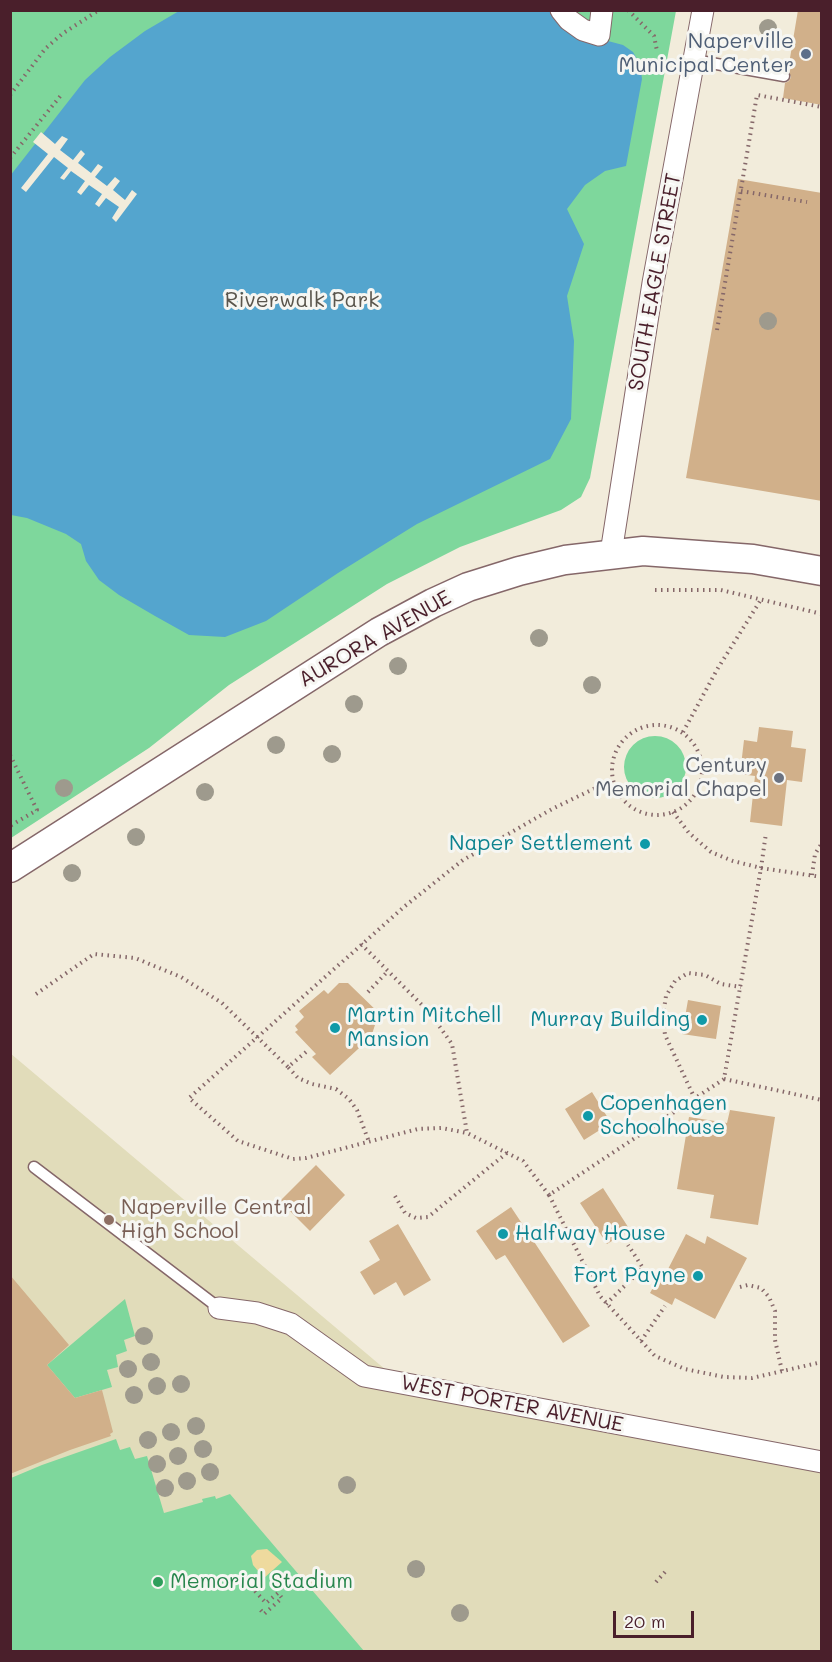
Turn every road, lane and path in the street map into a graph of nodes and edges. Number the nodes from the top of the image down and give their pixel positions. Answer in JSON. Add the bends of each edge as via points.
{"nodes":[{"id":1,"x":99,"y":10,"type":"edge"},
{"id":2,"x":561,"y":10,"type":"edge"},
{"id":3,"x":602,"y":10,"type":"edge"},
{"id":4,"x":628,"y":10,"type":"edge"},
{"id":5,"x":703,"y":10,"type":"edge"},
{"id":6,"x":657,"y":51,"type":"dead end"},
{"id":7,"x":694,"y":60,"type":"junction"},
{"id":8,"x":784,"y":76,"type":"dead end"},
{"id":9,"x":62,"y":94,"type":"dead end"},
{"id":10,"x":10,"y":95,"type":"edge"},
{"id":11,"x":822,"y":107,"type":"edge"},
{"id":12,"x":10,"y":158,"type":"edge"},
{"id":13,"x":741,"y":191,"type":"junction"},
{"id":14,"x":807,"y":202,"type":"dead end"},
{"id":15,"x":717,"y":330,"type":"dead end"},
{"id":16,"x":611,"y":553,"type":"junction"},
{"id":17,"x":822,"y":571,"type":"edge"},
{"id":18,"x":655,"y":590,"type":"dead end"},
{"id":19,"x":762,"y":598,"type":"junction"},
{"id":20,"x":822,"y":614,"type":"edge"},
{"id":21,"x":682,"y":732,"type":"junction"},
{"id":22,"x":11,"y":758,"type":"edge"},
{"id":23,"x":612,"y":780,"type":"junction"},
{"id":24,"x":673,"y":812,"type":"junction"},
{"id":25,"x":10,"y":826,"type":"edge"},
{"id":26,"x":766,"y":833,"type":"dead end"},
{"id":27,"x":822,"y":843,"type":"edge"},
{"id":28,"x":10,"y":868,"type":"edge"},
{"id":29,"x":761,"y":868,"type":"junction"},
{"id":30,"x":812,"y":875,"type":"junction"},
{"id":31,"x":822,"y":877,"type":"edge"},
{"id":32,"x":361,"y":944,"type":"junction"},
{"id":33,"x":387,"y":972,"type":"junction"},
{"id":34,"x":741,"y":987,"type":"junction"},
{"id":35,"x":368,"y":992,"type":"dead end"},
{"id":36,"x":36,"y":994,"type":"dead end"},
{"id":37,"x":258,"y":1037,"type":"junction"},
{"id":38,"x":306,"y":1052,"type":"dead end"},
{"id":39,"x":288,"y":1067,"type":"junction"},
{"id":40,"x":724,"y":1079,"type":"junction"},
{"id":41,"x":695,"y":1099,"type":"junction"},
{"id":42,"x":822,"y":1100,"type":"edge"},
{"id":43,"x":467,"y":1133,"type":"junction"},
{"id":44,"x":369,"y":1142,"type":"junction"},
{"id":45,"x":508,"y":1152,"type":"junction"},
{"id":46,"x":33,"y":1167,"type":"dead end"},
{"id":47,"x":549,"y":1195,"type":"junction"},
{"id":48,"x":395,"y":1196,"type":"dead end"},
{"id":49,"x":628,"y":1245,"type":"dead end"},
{"id":50,"x":740,"y":1287,"type":"dead end"},
{"id":51,"x":606,"y":1304,"type":"junction"},
{"id":52,"x":665,"y":1306,"type":"dead end"},
{"id":53,"x":219,"y":1308,"type":"joint"},
{"id":54,"x":822,"y":1323,"type":"edge"},
{"id":55,"x":641,"y":1341,"type":"junction"},
{"id":56,"x":822,"y":1344,"type":"edge"},
{"id":57,"x":822,"y":1362,"type":"edge"},
{"id":58,"x":782,"y":1371,"type":"junction"},
{"id":59,"x":822,"y":1462,"type":"edge"},
{"id":60,"x":665,"y":1572,"type":"dead end"},
{"id":61,"x":656,"y":1582,"type":"dead end"},
{"id":62,"x":255,"y":1591,"type":"dead end"},
{"id":63,"x":258,"y":1607,"type":"dead end"}],
"edges":[{"from":1,"to":10,"type":"path","via":[[45,49]]},
{"from":2,"to":3,"type":"street","via":[[584,30],[599,35]]},
{"from":4,"to":6,"type":"path","via":[[654,36]]},
{"from":5,"to":7,"type":"street","name":"SOUTH EAGLE STREET"},
{"from":7,"to":8,"type":"lane"},
{"from":7,"to":16,"type":"street","name":"SOUTH EAGLE STREET","via":[[653,283]]},
{"from":9,"to":12,"type":"path"},
{"from":11,"to":13,"type":"path","via":[[757,95]]},
{"from":13,"to":14,"type":"path"},
{"from":13,"to":15,"type":"path"},
{"from":16,"to":17,"type":"main road","name":"AURORA AVENUE","via":[[647,551],[753,559]]},
{"from":16,"to":28,"type":"main road","name":"AURORA AVENUE","via":[[519,571],[433,603],[379,632]]},
{"from":18,"to":19,"type":"path","via":[[721,590]]},
{"from":19,"to":20,"type":"path"},
{"from":19,"to":21,"type":"path"},
{"from":21,"to":23,"type":"path","via":[[653,724],[625,737],[611,765]]},
{"from":21,"to":24,"type":"path","via":[[700,754],[702,775],[695,795]]},
{"from":22,"to":25,"type":"path","via":[[37,810]]},
{"from":23,"to":24,"type":"path","via":[[618,794],[642,813]]},
{"from":23,"to":32,"type":"path","via":[[463,860]]},
{"from":24,"to":29,"type":"path","via":[[711,852]]},
{"from":26,"to":29,"type":"path"},
{"from":27,"to":30,"type":"path","via":[[815,854]]},
{"from":29,"to":30,"type":"path"},
{"from":29,"to":34,"type":"path"},
{"from":30,"to":31,"type":"path"},
{"from":32,"to":33,"type":"path"},
{"from":32,"to":37,"type":"path"},
{"from":33,"to":35,"type":"path"},
{"from":33,"to":43,"type":"path","via":[[429,1012],[452,1044]]},
{"from":34,"to":40,"type":"path"},
{"from":34,"to":41,"type":"path","via":[[688,973],[675,981],[666,996],[664,1035]]},
{"from":36,"to":37,"type":"path","via":[[94,954],[135,958],[182,977],[222,1003]]},
{"from":37,"to":39,"type":"path"},
{"from":37,"to":44,"type":"path","via":[[189,1098],[238,1141],[293,1159]]},
{"from":38,"to":39,"type":"path"},
{"from":39,"to":44,"type":"path","via":[[298,1078],[336,1089],[350,1099]]},
{"from":40,"to":41,"type":"path"},
{"from":40,"to":42,"type":"path"},
{"from":41,"to":47,"type":"path"},
{"from":43,"to":44,"type":"path","via":[[418,1129]]},
{"from":43,"to":45,"type":"path"},
{"from":45,"to":47,"type":"path","via":[[523,1161]]},
{"from":45,"to":48,"type":"path","via":[[428,1217],[416,1218],[405,1212]]},
{"from":46,"to":53,"type":"lane"},
{"from":47,"to":51,"type":"path"},
{"from":49,"to":51,"type":"path","via":[[643,1268]]},
{"from":50,"to":58,"type":"path","via":[[761,1288],[769,1297],[775,1311],[775,1340]]},
{"from":51,"to":55,"type":"path"},
{"from":52,"to":55,"type":"path"},
{"from":53,"to":59,"type":"street","name":"WEST PORTER AVENUE","via":[[276,1317],[291,1324],[363,1376]]},
{"from":54,"to":56,"type":"path"},
{"from":55,"to":58,"type":"path","via":[[655,1356],[694,1371],[752,1378]]},
{"from":57,"to":58,"type":"path"},
{"from":60,"to":61,"type":"path"},
{"from":62,"to":63,"type":"path","via":[[266,1603],[278,1593],[282,1598],[264,1614]]}]}
